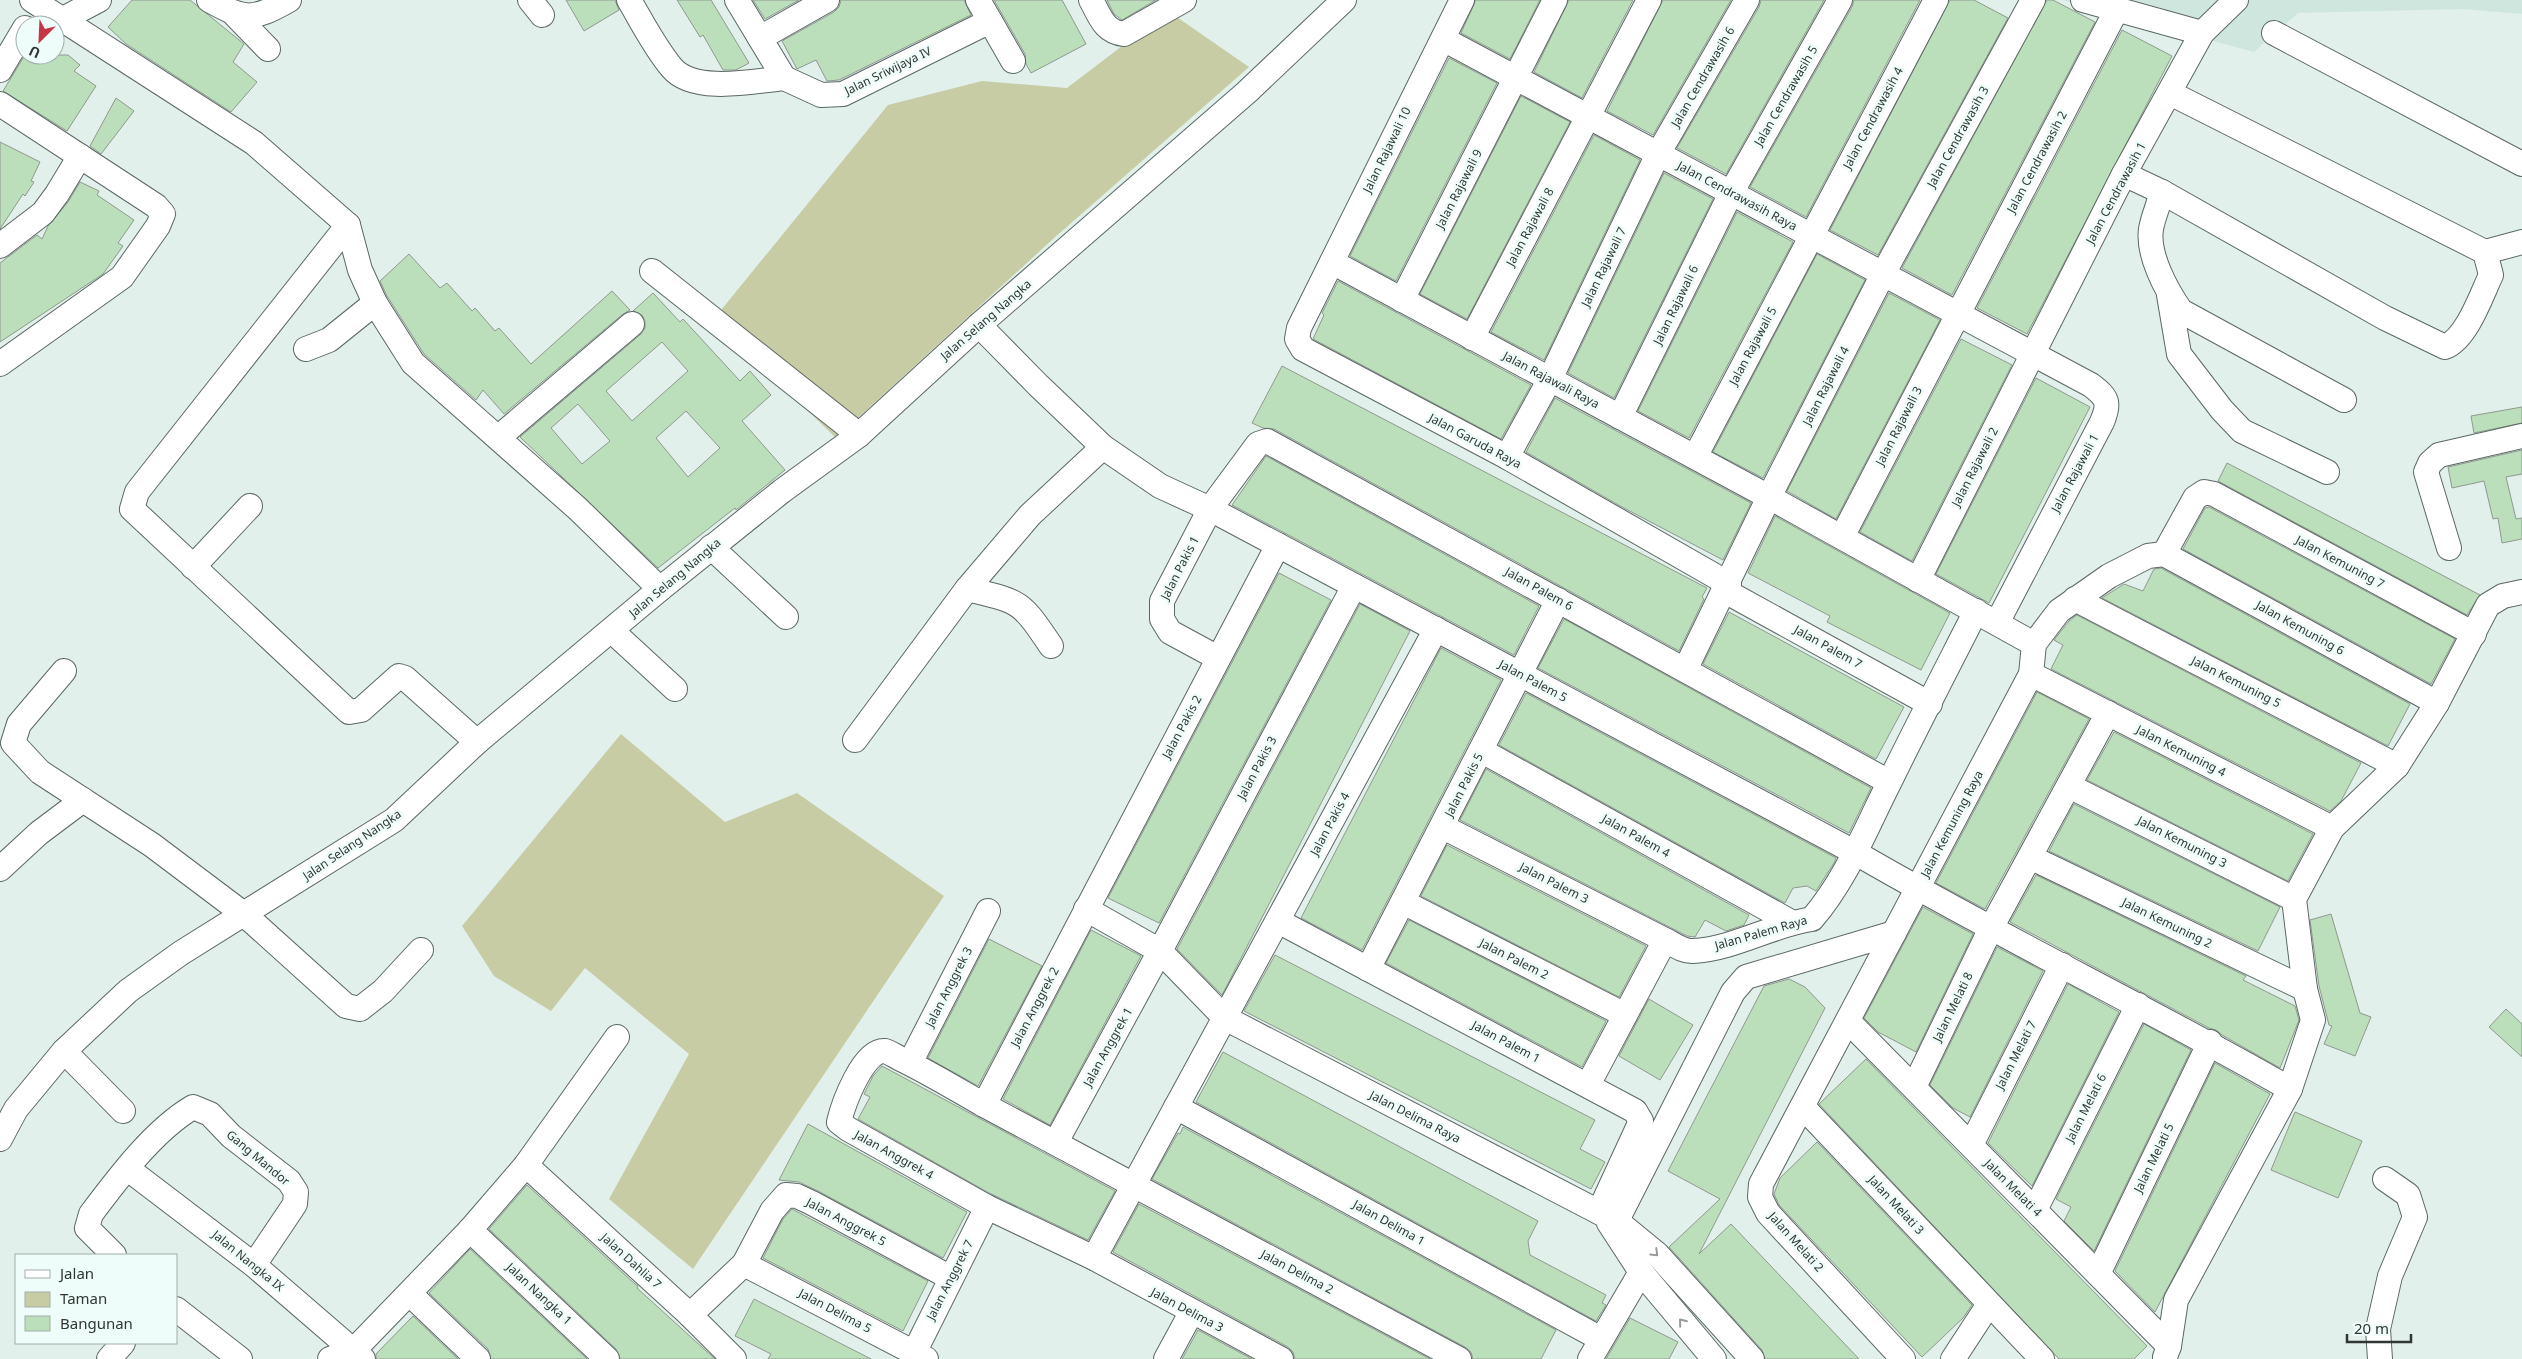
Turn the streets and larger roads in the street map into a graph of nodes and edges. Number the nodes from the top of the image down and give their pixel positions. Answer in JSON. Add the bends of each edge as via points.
{"nodes":[{"id":1,"x":99,"y":0,"type":"edge"},
{"id":2,"x":209,"y":0,"type":"edge"},
{"id":3,"x":289,"y":0,"type":"edge"},
{"id":4,"x":628,"y":0,"type":"edge"},
{"id":5,"x":737,"y":0,"type":"edge"},
{"id":6,"x":827,"y":0,"type":"edge"},
{"id":7,"x":978,"y":0,"type":"edge"},
{"id":8,"x":1091,"y":0,"type":"edge"},
{"id":9,"x":1184,"y":0,"type":"edge"},
{"id":10,"x":1344,"y":0,"type":"edge"},
{"id":11,"x":1462,"y":0,"type":"edge"},
{"id":12,"x":1555,"y":0,"type":"edge"},
{"id":13,"x":1649,"y":0,"type":"edge"},
{"id":14,"x":1747,"y":0,"type":"edge"},
{"id":15,"x":1840,"y":0,"type":"edge"},
{"id":16,"x":1936,"y":0,"type":"edge"},
{"id":17,"x":2033,"y":0,"type":"edge"},
{"id":18,"x":2083,"y":0,"type":"edge"},
{"id":19,"x":2236,"y":0,"type":"edge"},
{"id":20,"x":36,"y":2,"type":"edge"},
{"id":21,"x":2111,"y":5,"type":"edge"},
{"id":22,"x":31,"y":15,"type":"edge"},
{"id":23,"x":57,"y":15,"type":"edge"},
{"id":24,"x":235,"y":15,"type":"junction"},
{"id":25,"x":65,"y":18,"type":"edge"},
{"id":26,"x":65,"y":20,"type":"edge"},
{"id":27,"x":990,"y":21,"type":"junction"},
{"id":28,"x":2202,"y":33,"type":"junction"},
{"id":29,"x":2274,"y":33,"type":"dead end"},
{"id":30,"x":760,"y":38,"type":"junction"},
{"id":31,"x":1443,"y":39,"type":"junction"},
{"id":32,"x":15,"y":45,"type":"edge"},
{"id":33,"x":268,"y":49,"type":"dead end"},
{"id":34,"x":1013,"y":61,"type":"dead end"},
{"id":35,"x":0,"y":70,"type":"edge"},
{"id":36,"x":784,"y":78,"type":"junction"},
{"id":37,"x":1516,"y":78,"type":"junction"},
{"id":38,"x":2170,"y":93,"type":"junction"},
{"id":39,"x":0,"y":104,"type":"edge"},
{"id":40,"x":1588,"y":117,"type":"junction"},
{"id":41,"x":1658,"y":154,"type":"junction"},
{"id":42,"x":80,"y":156,"type":"junction"},
{"id":43,"x":2522,"y":164,"type":"edge"},
{"id":44,"x":2124,"y":174,"type":"junction"},
{"id":45,"x":2162,"y":192,"type":"junction"},
{"id":46,"x":1731,"y":193,"type":"junction"},
{"id":47,"x":348,"y":225,"type":"junction"},
{"id":48,"x":1811,"y":236,"type":"junction"},
{"id":49,"x":2522,"y":242,"type":"edge"},
{"id":50,"x":0,"y":246,"type":"edge"},
{"id":51,"x":2485,"y":252,"type":"junction"},
{"id":52,"x":1332,"y":262,"type":"junction"},
{"id":53,"x":652,"y":271,"type":"dead end"},
{"id":54,"x":1883,"y":274,"type":"junction"},
{"id":55,"x":2170,"y":295,"type":"junction"},
{"id":56,"x":1402,"y":300,"type":"junction"},
{"id":57,"x":375,"y":303,"type":"junction"},
{"id":58,"x":1957,"y":314,"type":"junction"},
{"id":59,"x":632,"y":324,"type":"dead end"},
{"id":60,"x":979,"y":325,"type":"junction"},
{"id":61,"x":1472,"y":338,"type":"junction"},
{"id":62,"x":306,"y":349,"type":"dead end"},
{"id":63,"x":2032,"y":354,"type":"junction"},
{"id":64,"x":0,"y":364,"type":"edge"},
{"id":65,"x":1550,"y":379,"type":"junction"},
{"id":66,"x":2344,"y":400,"type":"dead end"},
{"id":67,"x":1620,"y":417,"type":"junction"},
{"id":68,"x":859,"y":435,"type":"junction"},
{"id":69,"x":2522,"y":436,"type":"edge"},
{"id":70,"x":499,"y":437,"type":"junction"},
{"id":71,"x":1103,"y":447,"type":"junction"},
{"id":72,"x":1695,"y":457,"type":"junction"},
{"id":73,"x":1507,"y":458,"type":"junction"},
{"id":74,"x":2327,"y":472,"type":"dead end"},
{"id":75,"x":1769,"y":497,"type":"junction"},
{"id":76,"x":250,"y":506,"type":"dead end"},
{"id":77,"x":1210,"y":509,"type":"junction"},
{"id":78,"x":1842,"y":537,"type":"junction"},
{"id":79,"x":1278,"y":545,"type":"junction"},
{"id":80,"x":712,"y":547,"type":"junction"},
{"id":81,"x":2449,"y":548,"type":"dead end"},
{"id":82,"x":2164,"y":554,"type":"junction"},
{"id":83,"x":193,"y":567,"type":"junction"},
{"id":84,"x":1918,"y":580,"type":"junction"},
{"id":85,"x":1729,"y":584,"type":"junction"},
{"id":86,"x":1354,"y":586,"type":"junction"},
{"id":87,"x":660,"y":589,"type":"junction"},
{"id":88,"x":967,"y":589,"type":"junction"},
{"id":89,"x":2512,"y":594,"type":"edge"},
{"id":90,"x":2075,"y":599,"type":"junction"},
{"id":91,"x":1558,"y":600,"type":"junction"},
{"id":92,"x":1976,"y":611,"type":"junction"},
{"id":93,"x":786,"y":617,"type":"dead end"},
{"id":94,"x":1997,"y":623,"type":"junction"},
{"id":95,"x":1436,"y":629,"type":"junction"},
{"id":96,"x":612,"y":631,"type":"junction"},
{"id":97,"x":2474,"y":634,"type":"junction"},
{"id":98,"x":2034,"y":644,"type":"junction"},
{"id":99,"x":1051,"y":646,"type":"dead end"},
{"id":100,"x":1218,"y":658,"type":"junction"},
{"id":101,"x":1686,"y":668,"type":"junction"},
{"id":102,"x":64,"y":671,"type":"dead end"},
{"id":103,"x":1521,"y":674,"type":"junction"},
{"id":104,"x":2031,"y":674,"type":"junction"},
{"id":105,"x":675,"y":689,"type":"dead end"},
{"id":106,"x":1933,"y":696,"type":"junction"},
{"id":107,"x":2437,"y":703,"type":"junction"},
{"id":108,"x":2108,"y":713,"type":"junction"},
{"id":109,"x":855,"y":740,"type":"dead end"},
{"id":110,"x":478,"y":742,"type":"junction"},
{"id":111,"x":1482,"y":751,"type":"junction"},
{"id":112,"x":2397,"y":766,"type":"junction"},
{"id":113,"x":1889,"y":782,"type":"junction"},
{"id":114,"x":2069,"y":786,"type":"junction"},
{"id":115,"x":83,"y":800,"type":"junction"},
{"id":116,"x":1442,"y":827,"type":"junction"},
{"id":117,"x":2332,"y":828,"type":"junction"},
{"id":118,"x":1856,"y":853,"type":"junction"},
{"id":119,"x":2030,"y":857,"type":"junction"},
{"id":120,"x":0,"y":869,"type":"edge"},
{"id":121,"x":1918,"y":889,"type":"junction"},
{"id":122,"x":2294,"y":899,"type":"junction"},
{"id":123,"x":1403,"y":902,"type":"junction"},
{"id":124,"x":1086,"y":909,"type":"junction"},
{"id":125,"x":988,"y":911,"type":"dead end"},
{"id":126,"x":245,"y":915,"type":"junction"},
{"id":127,"x":1278,"y":921,"type":"junction"},
{"id":128,"x":1791,"y":922,"type":"junction"},
{"id":129,"x":1992,"y":928,"type":"junction"},
{"id":130,"x":1894,"y":933,"type":"junction"},
{"id":131,"x":1665,"y":940,"type":"junction"},
{"id":132,"x":421,"y":950,"type":"dead end"},
{"id":133,"x":1160,"y":951,"type":"junction"},
{"id":134,"x":2062,"y":965,"type":"junction"},
{"id":135,"x":1368,"y":969,"type":"junction"},
{"id":136,"x":2305,"y":989,"type":"junction"},
{"id":137,"x":2138,"y":1005,"type":"junction"},
{"id":138,"x":1625,"y":1015,"type":"junction"},
{"id":139,"x":1225,"y":1018,"type":"junction"},
{"id":140,"x":1848,"y":1021,"type":"junction"},
{"id":141,"x":617,"y":1037,"type":"dead end"},
{"id":142,"x":2210,"y":1042,"type":"junction"},
{"id":143,"x":64,"y":1051,"type":"junction"},
{"id":144,"x":910,"y":1063,"type":"junction"},
{"id":145,"x":1588,"y":1085,"type":"junction"},
{"id":146,"x":1914,"y":1087,"type":"junction"},
{"id":147,"x":2290,"y":1089,"type":"junction"},
{"id":148,"x":984,"y":1105,"type":"junction"},
{"id":149,"x":1176,"y":1107,"type":"junction"},
{"id":150,"x":1803,"y":1107,"type":"junction"},
{"id":151,"x":123,"y":1111,"type":"dead end"},
{"id":152,"x":0,"y":1139,"type":"edge"},
{"id":153,"x":1056,"y":1142,"type":"junction"},
{"id":154,"x":1971,"y":1145,"type":"junction"},
{"id":155,"x":526,"y":1165,"type":"junction"},
{"id":156,"x":128,"y":1169,"type":"junction"},
{"id":157,"x":2385,"y":1179,"type":"dead end"},
{"id":158,"x":1134,"y":1185,"type":"junction"},
{"id":159,"x":987,"y":1207,"type":"junction"},
{"id":160,"x":2035,"y":1210,"type":"junction"},
{"id":161,"x":1609,"y":1220,"type":"junction"},
{"id":162,"x":470,"y":1230,"type":"junction"},
{"id":163,"x":106,"y":1252,"type":"edge"},
{"id":164,"x":1094,"y":1258,"type":"junction"},
{"id":165,"x":744,"y":1264,"type":"junction"},
{"id":166,"x":254,"y":1265,"type":"junction"},
{"id":167,"x":1641,"y":1272,"type":"junction"},
{"id":168,"x":2098,"y":1274,"type":"junction"},
{"id":169,"x":951,"y":1278,"type":"junction"},
{"id":170,"x":410,"y":1294,"type":"junction"},
{"id":171,"x":1989,"y":1304,"type":"junction"},
{"id":172,"x":178,"y":1311,"type":"edge"},
{"id":173,"x":1191,"y":1312,"type":"junction"},
{"id":174,"x":690,"y":1315,"type":"junction"},
{"id":175,"x":122,"y":1344,"type":"edge"},
{"id":176,"x":1596,"y":1349,"type":"edge"},
{"id":177,"x":2167,"y":1352,"type":"edge"},
{"id":178,"x":1700,"y":1354,"type":"edge"},
{"id":179,"x":358,"y":1355,"type":"edge"},
{"id":180,"x":920,"y":1356,"type":"edge"},
{"id":181,"x":109,"y":1359,"type":"edge"},
{"id":182,"x":240,"y":1359,"type":"edge"},
{"id":183,"x":330,"y":1359,"type":"edge"},
{"id":184,"x":478,"y":1359,"type":"edge"},
{"id":185,"x":608,"y":1359,"type":"edge"},
{"id":186,"x":734,"y":1359,"type":"edge"},
{"id":187,"x":1166,"y":1359,"type":"edge"},
{"id":188,"x":1281,"y":1359,"type":"edge"},
{"id":189,"x":1459,"y":1359,"type":"edge"},
{"id":190,"x":1752,"y":1359,"type":"edge"},
{"id":191,"x":1903,"y":1359,"type":"edge"},
{"id":192,"x":1953,"y":1359,"type":"edge"},
{"id":193,"x":2042,"y":1359,"type":"edge"},
{"id":194,"x":2380,"y":1359,"type":"edge"}],
"edges":[{"from":1,"to":25,"type":"street"},
{"from":2,"to":24,"type":"street"},
{"from":3,"to":24,"type":"street","via":[[256,16]]},
{"from":4,"to":36,"type":"street","via":[[673,70],[697,82],[719,85]]},
{"from":5,"to":30,"type":"street"},
{"from":6,"to":30,"type":"street"},
{"from":7,"to":27,"type":"street"},
{"from":8,"to":9,"type":"street","via":[[1106,27],[1114,33],[1124,34]]},
{"from":10,"to":60,"type":"street","name":"Jalan Selang Nangka","via":[[1240,99]]},
{"from":11,"to":31,"type":"street","name":"Jalan Rajawali 10"},
{"from":12,"to":37,"type":"street","name":"Jalan Rajawali 9"},
{"from":13,"to":40,"type":"street","name":"Jalan Rajawali 8"},
{"from":14,"to":41,"type":"street","name":"Jalan Cendrawasih 6"},
{"from":15,"to":46,"type":"street","name":"Jalan Cendrawasih 5"},
{"from":16,"to":48,"type":"street","name":"Jalan Cendrawasih 4"},
{"from":17,"to":54,"type":"street","name":"Jalan Cendrawasih 3"},
{"from":18,"to":21,"type":"street"},
{"from":19,"to":28,"type":"street","name":"Jalan Cendrawasih 1"},
{"from":20,"to":22,"type":"street"},
{"from":20,"to":23,"type":"street"},
{"from":21,"to":28,"type":"street"},
{"from":21,"to":58,"type":"street","name":"Jalan Cendrawasih 2"},
{"from":24,"to":33,"type":"street"},
{"from":26,"to":47,"type":"street","via":[[254,143]]},
{"from":27,"to":34,"type":"street"},
{"from":27,"to":36,"type":"street","name":"Jalan Sriwijaya IV","via":[[843,94],[821,95]]},
{"from":28,"to":38,"type":"street","name":"Jalan Cendrawasih 1"},
{"from":29,"to":43,"type":"street"},
{"from":30,"to":36,"type":"street"},
{"from":31,"to":37,"type":"street","name":"Jalan Cendrawasih Raya"},
{"from":31,"to":52,"type":"street","name":"Jalan Rajawali 10"},
{"from":32,"to":35,"type":"street"},
{"from":37,"to":40,"type":"street","name":"Jalan Cendrawasih Raya"},
{"from":37,"to":56,"type":"street","name":"Jalan Rajawali 9"},
{"from":38,"to":44,"type":"street","name":"Jalan Cendrawasih 1"},
{"from":38,"to":51,"type":"street"},
{"from":39,"to":42,"type":"street"},
{"from":40,"to":41,"type":"street","name":"Jalan Cendrawasih Raya"},
{"from":40,"to":61,"type":"street","name":"Jalan Rajawali 8"},
{"from":41,"to":46,"type":"street","name":"Jalan Cendrawasih Raya"},
{"from":41,"to":65,"type":"street","name":"Jalan Rajawali 7"},
{"from":42,"to":50,"type":"street","via":[[43,213]]},
{"from":42,"to":64,"type":"street","via":[[156,206],[162,214],[158,226],[122,277]]},
{"from":44,"to":45,"type":"street"},
{"from":44,"to":63,"type":"street","name":"Jalan Cendrawasih 1"},
{"from":45,"to":51,"type":"street","via":[[2386,318],[2445,347],[2455,343],[2491,275]]},
{"from":45,"to":55,"type":"street","via":[[2150,231],[2155,262]]},
{"from":46,"to":48,"type":"street","name":"Jalan Cendrawasih Raya"},
{"from":46,"to":67,"type":"street","name":"Jalan Rajawali 6"},
{"from":47,"to":57,"type":"street","via":[[360,270]]},
{"from":47,"to":83,"type":"street","via":[[132,502],[136,515]]},
{"from":48,"to":54,"type":"street","name":"Jalan Cendrawasih Raya"},
{"from":48,"to":72,"type":"street","name":"Jalan Rajawali 5"},
{"from":49,"to":51,"type":"street"},
{"from":52,"to":56,"type":"street","name":"Jalan Rajawali Raya"},
{"from":52,"to":73,"type":"street","name":"Jalan Garuda Raya","via":[[1298,328],[1297,339],[1303,349]]},
{"from":53,"to":68,"type":"street"},
{"from":54,"to":58,"type":"street","name":"Jalan Cendrawasih Raya"},
{"from":54,"to":75,"type":"street","name":"Jalan Rajawali 4"},
{"from":55,"to":66,"type":"street","via":[[2182,311]]},
{"from":55,"to":74,"type":"street","via":[[2179,354],[2222,410],[2242,431]]},
{"from":56,"to":61,"type":"street","name":"Jalan Rajawali Raya"},
{"from":57,"to":62,"type":"street","via":[[329,340]]},
{"from":57,"to":70,"type":"street","via":[[413,363]]},
{"from":58,"to":63,"type":"street","name":"Jalan Cendrawasih Raya"},
{"from":58,"to":78,"type":"street","name":"Jalan Rajawali 3"},
{"from":59,"to":70,"type":"street"},
{"from":60,"to":68,"type":"street","name":"Jalan Selang Nangka"},
{"from":60,"to":71,"type":"street","name":"Jalan Palem 5"},
{"from":61,"to":65,"type":"street","name":"Jalan Rajawali Raya"},
{"from":63,"to":84,"type":"street","name":"Jalan Rajawali 2"},
{"from":63,"to":94,"type":"street","name":"Jalan Rajawali 1","via":[[2096,389],[2106,399],[2107,409]]},
{"from":65,"to":67,"type":"street","name":"Jalan Rajawali Raya"},
{"from":65,"to":73,"type":"street","name":"Jalan Rajawali 7"},
{"from":67,"to":72,"type":"street","name":"Jalan Rajawali Raya"},
{"from":68,"to":80,"type":"street","name":"Jalan Selang Nangka"},
{"from":69,"to":81,"type":"street","via":[[2439,455],[2430,463],[2426,472]]},
{"from":70,"to":87,"type":"street"},
{"from":71,"to":77,"type":"street","name":"Jalan Palem 5","via":[[1160,486]]},
{"from":71,"to":88,"type":"street","via":[[1030,515]]},
{"from":72,"to":75,"type":"street","name":"Jalan Rajawali Raya"},
{"from":73,"to":85,"type":"street","name":"Jalan Garuda Raya"},
{"from":75,"to":78,"type":"street","name":"Jalan Rajawali Raya"},
{"from":75,"to":85,"type":"street","name":"Jalan Rajawali 4"},
{"from":76,"to":83,"type":"street"},
{"from":77,"to":79,"type":"street","name":"Jalan Palem 5"},
{"from":77,"to":91,"type":"street","name":"Jalan Palem 6","via":[[1258,444],[1267,441]]},
{"from":77,"to":100,"type":"street","name":"Jalan Pakis 1","via":[[1162,602],[1162,619],[1170,632]]},
{"from":78,"to":84,"type":"street","name":"Jalan Rajawali Raya"},
{"from":79,"to":86,"type":"street","name":"Jalan Palem 5"},
{"from":79,"to":100,"type":"street","name":"Jalan Pakis 2"},
{"from":80,"to":87,"type":"street","name":"Jalan Selang Nangka"},
{"from":80,"to":93,"type":"street"},
{"from":82,"to":90,"type":"street","via":[[2148,556],[2109,576]]},
{"from":82,"to":97,"type":"street","name":"Jalan Kemuning 7","via":[[2195,498],[2204,492],[2214,494]]},
{"from":82,"to":107,"type":"street","name":"Jalan Kemuning 6"},
{"from":83,"to":110,"type":"street","via":[[349,712],[360,710],[399,676]]},
{"from":84,"to":92,"type":"street","name":"Jalan Rajawali Raya"},
{"from":85,"to":101,"type":"street","name":"Jalan Rajawali 4"},
{"from":85,"to":106,"type":"street","name":"Jalan Palem 7"},
{"from":86,"to":95,"type":"street","name":"Jalan Palem 5"},
{"from":86,"to":133,"type":"street","name":"Jalan Pakis 3"},
{"from":87,"to":96,"type":"street","name":"Jalan Selang Nangka"},
{"from":88,"to":99,"type":"street","via":[[1019,604]]},
{"from":88,"to":109,"type":"street"},
{"from":89,"to":97,"type":"street","via":[[2488,605]]},
{"from":90,"to":98,"type":"street","via":[[2059,611]]},
{"from":90,"to":112,"type":"street","name":"Jalan Kemuning 5"},
{"from":91,"to":101,"type":"street","name":"Jalan Palem 6"},
{"from":91,"to":103,"type":"street","name":"Jalan Pakis 5"},
{"from":92,"to":94,"type":"street","name":"Jalan Rajawali Raya"},
{"from":92,"to":106,"type":"street","name":"Jalan Palem Raya"},
{"from":94,"to":98,"type":"street","name":"Jalan Rajawali Raya"},
{"from":95,"to":103,"type":"street","name":"Jalan Palem 5"},
{"from":95,"to":127,"type":"street","name":"Jalan Pakis 4"},
{"from":96,"to":105,"type":"street"},
{"from":96,"to":110,"type":"street","name":"Jalan Selang Nangka"},
{"from":97,"to":107,"type":"street"},
{"from":98,"to":104,"type":"street","name":"Jalan Kemuning Raya"},
{"from":100,"to":124,"type":"street","name":"Jalan Pakis 2"},
{"from":101,"to":113,"type":"street","name":"Jalan Palem 6"},
{"from":102,"to":115,"type":"street","via":[[19,724],[13,743],[40,772]]},
{"from":103,"to":111,"type":"street","name":"Jalan Pakis 5"},
{"from":103,"to":118,"type":"street","name":"Jalan Palem 5"},
{"from":104,"to":108,"type":"street","name":"Jalan Kemuning 4"},
{"from":104,"to":121,"type":"street","name":"Jalan Kemuning Raya"},
{"from":106,"to":113,"type":"street","name":"Jalan Palem Raya"},
{"from":107,"to":112,"type":"street"},
{"from":108,"to":114,"type":"street","name":"Jalan Melati 8"},
{"from":108,"to":117,"type":"street","name":"Jalan Kemuning 4"},
{"from":110,"to":126,"type":"street","name":"Jalan Selang Nangka","via":[[394,820]]},
{"from":111,"to":116,"type":"street","name":"Jalan Pakis 5"},
{"from":111,"to":128,"type":"street","name":"Jalan Palem 4"},
{"from":112,"to":117,"type":"street"},
{"from":113,"to":118,"type":"street","name":"Jalan Palem Raya"},
{"from":114,"to":119,"type":"street","name":"Jalan Melati 8"},
{"from":114,"to":122,"type":"street","name":"Jalan Kemuning 3"},
{"from":115,"to":120,"type":"street","via":[[39,833]]},
{"from":115,"to":126,"type":"street","via":[[152,845]]},
{"from":116,"to":123,"type":"street","name":"Jalan Pakis 5"},
{"from":116,"to":131,"type":"street","name":"Jalan Palem 3"},
{"from":117,"to":122,"type":"street"},
{"from":118,"to":121,"type":"street","name":"Jalan Palem 5"},
{"from":118,"to":128,"type":"street","name":"Jalan Palem Raya","via":[[1812,919]]},
{"from":119,"to":129,"type":"street","name":"Jalan Melati 8"},
{"from":119,"to":136,"type":"street","name":"Jalan Kemuning 2"},
{"from":121,"to":129,"type":"street","name":"Jalan Kemuning Raya"},
{"from":121,"to":130,"type":"street","name":"Jalan Melati 2"},
{"from":122,"to":136,"type":"street"},
{"from":123,"to":135,"type":"street","name":"Jalan Pakis 5"},
{"from":123,"to":138,"type":"street","name":"Jalan Palem 2"},
{"from":124,"to":133,"type":"street","name":"Jalan Delima Raya"},
{"from":124,"to":148,"type":"street","name":"Jalan Anggrek 2"},
{"from":125,"to":144,"type":"street","name":"Jalan Anggrek 3"},
{"from":126,"to":132,"type":"street","via":[[353,1009],[360,1009],[383,991]]},
{"from":126,"to":143,"type":"street","name":"Jalan Selang Nangka","via":[[181,953],[128,990]]},
{"from":127,"to":135,"type":"street","name":"Jalan Palem 1"},
{"from":127,"to":139,"type":"street","name":"Jalan Pakis 4"},
{"from":128,"to":131,"type":"street","name":"Jalan Palem Raya","via":[[1733,942],[1692,951]]},
{"from":129,"to":134,"type":"street","name":"Jalan Kemuning Raya"},
{"from":129,"to":146,"type":"street","name":"Jalan Melati 8"},
{"from":130,"to":140,"type":"street","name":"Jalan Melati 2"},
{"from":130,"to":161,"type":"street","via":[[1746,977],[1733,992]]},
{"from":131,"to":138,"type":"street"},
{"from":133,"to":139,"type":"street","name":"Jalan Delima Raya"},
{"from":133,"to":153,"type":"street","name":"Jalan Anggrek 1"},
{"from":134,"to":137,"type":"street","name":"Jalan Kemuning Raya"},
{"from":134,"to":154,"type":"street","name":"Jalan Melati 7"},
{"from":135,"to":145,"type":"street","name":"Jalan Palem 1"},
{"from":136,"to":147,"type":"street","via":[[2313,1020]]},
{"from":137,"to":142,"type":"street","name":"Jalan Kemuning Raya"},
{"from":137,"to":160,"type":"street","name":"Jalan Melati 6"},
{"from":138,"to":145,"type":"street"},
{"from":139,"to":149,"type":"street","name":"Jalan Pakis 4"},
{"from":139,"to":161,"type":"street","name":"Jalan Delima Raya"},
{"from":140,"to":146,"type":"street","name":"Jalan Melati 4"},
{"from":140,"to":150,"type":"street","name":"Jalan Melati 2"},
{"from":141,"to":155,"type":"street"},
{"from":142,"to":147,"type":"street","name":"Jalan Kemuning Raya"},
{"from":142,"to":168,"type":"street","name":"Jalan Melati 5"},
{"from":143,"to":151,"type":"street"},
{"from":143,"to":152,"type":"street","name":"Jalan Selang Nangka","via":[[16,1109]]},
{"from":144,"to":148,"type":"street","name":"Jalan Anggrek 4"},
{"from":144,"to":159,"type":"street","name":"Jalan Anggrek 4","via":[[885,1051],[873,1054],[845,1100],[839,1122]]},
{"from":145,"to":161,"type":"street","name":"Jalan Palem 1","via":[[1635,1111],[1640,1121]]},
{"from":146,"to":154,"type":"street","name":"Jalan Melati 4"},
{"from":147,"to":177,"type":"street","via":[[2176,1300]]},
{"from":148,"to":153,"type":"street","name":"Jalan Anggrek 4"},
{"from":149,"to":158,"type":"street","name":"Jalan Pakis 4"},
{"from":149,"to":176,"type":"street","name":"Jalan Delima 1"},
{"from":150,"to":171,"type":"street","name":"Jalan Melati 3"},
{"from":150,"to":191,"type":"street","name":"Jalan Melati 2","via":[[1761,1184],[1760,1197],[1768,1213]]},
{"from":153,"to":158,"type":"street","name":"Jalan Anggrek 4"},
{"from":154,"to":160,"type":"street","name":"Jalan Melati 4"},
{"from":155,"to":162,"type":"street"},
{"from":155,"to":174,"type":"street","name":"Jalan Dahlia 7"},
{"from":156,"to":163,"type":"street","via":[[92,1214],[87,1228]]},
{"from":156,"to":166,"type":"street","name":"Jalan Nangka IX"},
{"from":156,"to":166,"type":"street","name":"Gang Mandor","via":[[180,1114],[193,1107],[210,1114],[231,1136],[289,1181],[296,1192],[295,1204]]},
{"from":157,"to":194,"type":"street","via":[[2408,1195],[2416,1217],[2390,1276],[2378,1329]]},
{"from":158,"to":164,"type":"street","name":"Jalan Pakis 4"},
{"from":158,"to":189,"type":"street","name":"Jalan Delima 2"},
{"from":159,"to":164,"type":"street","name":"Jalan Anggrek 4"},
{"from":159,"to":169,"type":"street","name":"Jalan Anggrek 7"},
{"from":160,"to":168,"type":"street","name":"Jalan Melati 4"},
{"from":161,"to":167,"type":"street"},
{"from":161,"to":190,"type":"street","name":"Jalan Delima Raya","one_way":true,"via":[[1657,1254]]},
{"from":162,"to":170,"type":"street"},
{"from":162,"to":185,"type":"street","name":"Jalan Nangka 1"},
{"from":164,"to":173,"type":"street","name":"Jalan Delima 3"},
{"from":165,"to":169,"type":"street","name":"Jalan Anggrek 5","via":[[772,1211],[786,1195],[812,1203]]},
{"from":165,"to":174,"type":"street"},
{"from":165,"to":180,"type":"street","name":"Jalan Delima 5"},
{"from":166,"to":179,"type":"street","name":"Jalan Nangka IX"},
{"from":167,"to":176,"type":"street"},
{"from":178,"to":167,"type":"street","one_way":true},
{"from":168,"to":177,"type":"street","name":"Jalan Melati 4"},
{"from":169,"to":180,"type":"street","name":"Jalan Anggrek 7"},
{"from":170,"to":179,"type":"street"},
{"from":170,"to":184,"type":"street"},
{"from":171,"to":192,"type":"street"},
{"from":171,"to":193,"type":"street","name":"Jalan Melati 3"},
{"from":172,"to":182,"type":"street"},
{"from":173,"to":187,"type":"street"},
{"from":173,"to":188,"type":"street","name":"Jalan Delima 3"},
{"from":174,"to":186,"type":"street","name":"Jalan Dahlia 7"},
{"from":175,"to":181,"type":"street"},
{"from":179,"to":183,"type":"street"}]}
